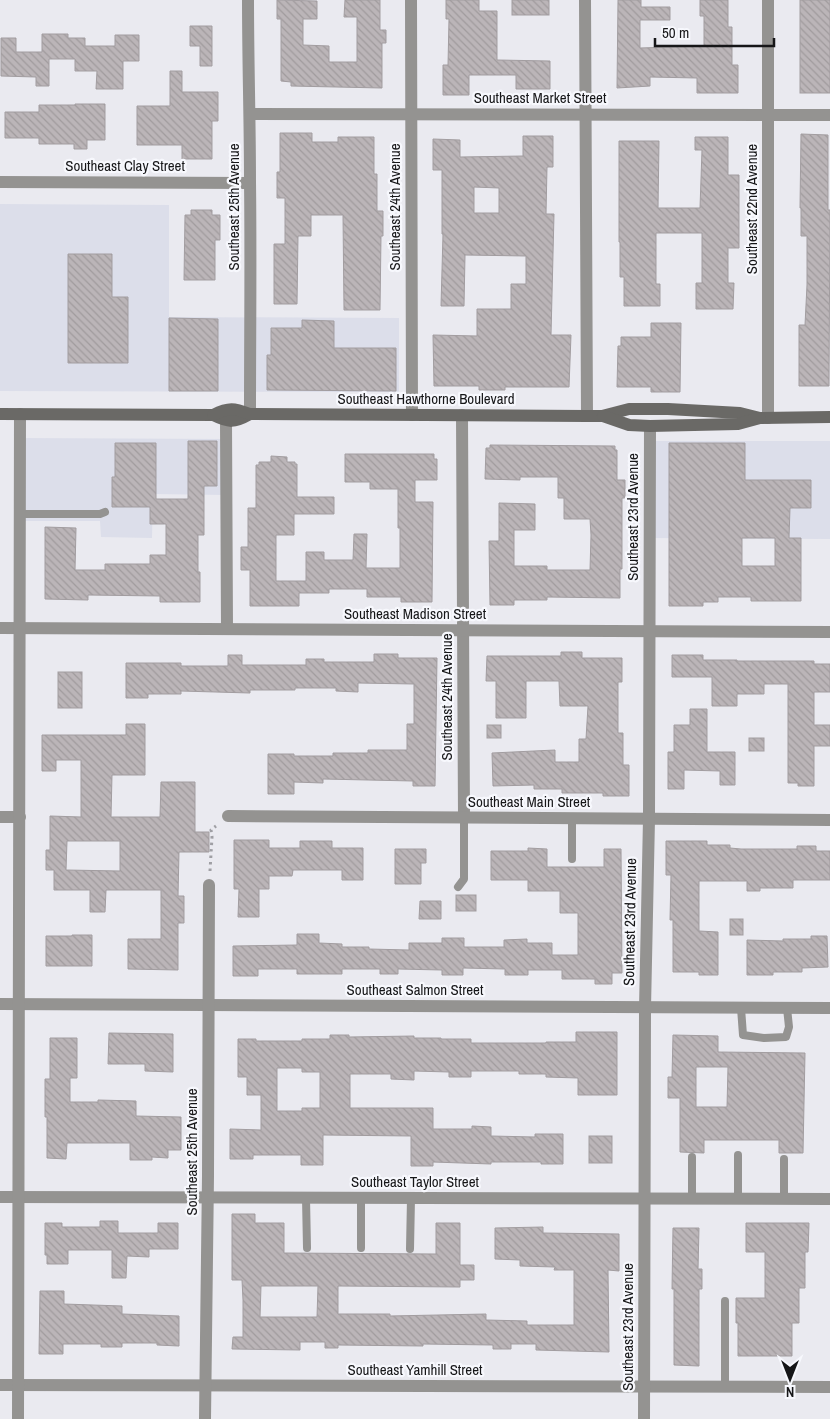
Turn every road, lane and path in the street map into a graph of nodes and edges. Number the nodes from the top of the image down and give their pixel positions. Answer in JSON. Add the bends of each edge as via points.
{"nodes":[{"id":1,"x":248,"y":0,"type":"edge"},
{"id":2,"x":411,"y":0,"type":"edge"},
{"id":3,"x":585,"y":0,"type":"edge"},
{"id":4,"x":768,"y":0,"type":"edge"},
{"id":5,"x":250,"y":114,"type":"junction"},
{"id":6,"x":411,"y":114,"type":"junction"},
{"id":7,"x":586,"y":114,"type":"junction"},
{"id":8,"x":768,"y":115,"type":"junction"},
{"id":9,"x":830,"y":115,"type":"edge"},
{"id":10,"x":0,"y":182,"type":"edge"},
{"id":11,"x":250,"y":183,"type":"junction"},
{"id":12,"x":0,"y":414,"type":"edge"},
{"id":13,"x":20,"y":414,"type":"junction"},
{"id":14,"x":250,"y":414,"type":"junction"},
{"id":15,"x":213,"y":415,"type":"junction"},
{"id":16,"x":412,"y":415,"type":"junction"},
{"id":17,"x":462,"y":415,"type":"junction"},
{"id":18,"x":587,"y":416,"type":"junction"},
{"id":19,"x":602,"y":416,"type":"junction"},
{"id":20,"x":830,"y":417,"type":"edge"},
{"id":21,"x":764,"y":418,"type":"junction"},
{"id":22,"x":226,"y":421,"type":"junction"},
{"id":23,"x":650,"y":426,"type":"junction"},
{"id":24,"x":105,"y":512,"type":"dead end"},
{"id":25,"x":21,"y":514,"type":"junction"},
{"id":26,"x":0,"y":628,"type":"edge"},
{"id":27,"x":21,"y":628,"type":"junction"},
{"id":28,"x":227,"y":629,"type":"junction"},
{"id":29,"x":462,"y":630,"type":"junction"},
{"id":30,"x":649,"y":631,"type":"junction"},
{"id":31,"x":830,"y":632,"type":"edge"},
{"id":32,"x":228,"y":816,"type":"dead end"},
{"id":33,"x":0,"y":817,"type":"edge"},
{"id":34,"x":20,"y":817,"type":"junction"},
{"id":35,"x":464,"y":818,"type":"junction"},
{"id":36,"x":572,"y":819,"type":"junction"},
{"id":37,"x":649,"y":819,"type":"junction"},
{"id":38,"x":830,"y":820,"type":"edge"},
{"id":39,"x":216,"y":826,"type":"dead end"},
{"id":40,"x":572,"y":859,"type":"dead end"},
{"id":41,"x":209,"y":884,"type":"joint"},
{"id":42,"x":458,"y":887,"type":"dead end"},
{"id":43,"x":0,"y":1004,"type":"edge"},
{"id":44,"x":20,"y":1004,"type":"junction"},
{"id":45,"x":209,"y":1005,"type":"junction"},
{"id":46,"x":645,"y":1008,"type":"junction"},
{"id":47,"x":741,"y":1008,"type":"junction"},
{"id":48,"x":787,"y":1008,"type":"junction"},
{"id":49,"x":830,"y":1008,"type":"edge"},
{"id":50,"x":738,"y":1155,"type":"dead end"},
{"id":51,"x":692,"y":1157,"type":"dead end"},
{"id":52,"x":784,"y":1159,"type":"dead end"},
{"id":53,"x":0,"y":1197,"type":"edge"},
{"id":54,"x":19,"y":1197,"type":"junction"},
{"id":55,"x":208,"y":1197,"type":"junction"},
{"id":56,"x":306,"y":1198,"type":"junction"},
{"id":57,"x":361,"y":1198,"type":"junction"},
{"id":58,"x":411,"y":1198,"type":"junction"},
{"id":59,"x":645,"y":1198,"type":"junction"},
{"id":60,"x":692,"y":1199,"type":"junction"},
{"id":61,"x":738,"y":1199,"type":"junction"},
{"id":62,"x":784,"y":1199,"type":"junction"},
{"id":63,"x":830,"y":1199,"type":"edge"},
{"id":64,"x":307,"y":1248,"type":"dead end"},
{"id":65,"x":361,"y":1248,"type":"dead end"},
{"id":66,"x":410,"y":1249,"type":"dead end"},
{"id":67,"x":725,"y":1301,"type":"dead end"},
{"id":68,"x":0,"y":1385,"type":"edge"},
{"id":69,"x":18,"y":1385,"type":"junction"},
{"id":70,"x":205,"y":1386,"type":"junction"},
{"id":71,"x":644,"y":1386,"type":"junction"},
{"id":72,"x":725,"y":1386,"type":"junction"},
{"id":73,"x":830,"y":1387,"type":"edge"},
{"id":74,"x":18,"y":1419,"type":"edge"},
{"id":75,"x":205,"y":1419,"type":"edge"},
{"id":76,"x":644,"y":1419,"type":"edge"}],
"edges":[{"from":1,"to":5,"type":"street","name":"Southeast 25th Avenue"},
{"from":2,"to":6,"type":"street","name":"Southeast 24th Avenue"},
{"from":3,"to":7,"type":"street"},
{"from":4,"to":8,"type":"street","name":"Southeast 22nd Avenue"},
{"from":5,"to":6,"type":"street","name":"Southeast Market Street"},
{"from":5,"to":11,"type":"street","name":"Southeast 25th Avenue"},
{"from":6,"to":7,"type":"street","name":"Southeast Market Street"},
{"from":6,"to":16,"type":"street","name":"Southeast 24th Avenue"},
{"from":7,"to":8,"type":"street","name":"Southeast Market Street"},
{"from":7,"to":18,"type":"street"},
{"from":8,"to":9,"type":"street","name":"Southeast Market Street"},
{"from":8,"to":21,"type":"street","name":"Southeast 22nd Avenue"},
{"from":10,"to":11,"type":"street","name":"Southeast Clay Street"},
{"from":11,"to":14,"type":"street","name":"Southeast 25th Avenue"},
{"from":12,"to":13,"type":"main road","name":"Southeast Hawthorne Boulevard"},
{"from":13,"to":15,"type":"main road","name":"Southeast Hawthorne Boulevard"},
{"from":13,"to":25,"type":"street"},
{"from":14,"to":15,"type":"main road","name":"Southeast Hawthorne Boulevard","via":[[224,409]]},
{"from":14,"to":16,"type":"main road","name":"Southeast Hawthorne Boulevard"},
{"from":14,"to":22,"type":"main road","name":"Southeast Hawthorne Boulevard","via":[[237,421]]},
{"from":15,"to":22,"type":"main road","name":"Southeast Hawthorne Boulevard"},
{"from":16,"to":17,"type":"main road","name":"Southeast Hawthorne Boulevard"},
{"from":17,"to":18,"type":"main road","name":"Southeast Hawthorne Boulevard"},
{"from":17,"to":29,"type":"street","name":"Southeast 24th Avenue"},
{"from":18,"to":19,"type":"main road","name":"Southeast Hawthorne Boulevard"},
{"from":19,"to":21,"type":"main road","name":"Southeast Hawthorne Boulevard","via":[[629,409],[668,409],[740,413]]},
{"from":19,"to":23,"type":"main road","name":"Southeast Hawthorne Boulevard","via":[[629,425]]},
{"from":20,"to":21,"type":"main road","name":"Southeast Hawthorne Boulevard"},
{"from":21,"to":23,"type":"main road","name":"Southeast Hawthorne Boulevard","via":[[738,424]]},
{"from":22,"to":28,"type":"street"},
{"from":23,"to":30,"type":"street","name":"Southeast 23rd Avenue"},
{"from":24,"to":25,"type":"lane"},
{"from":25,"to":27,"type":"street"},
{"from":26,"to":27,"type":"street","name":"Southeast Madison Street"},
{"from":27,"to":28,"type":"street","name":"Southeast Madison Street"},
{"from":27,"to":34,"type":"street"},
{"from":28,"to":29,"type":"street","name":"Southeast Madison Street"},
{"from":29,"to":30,"type":"street","name":"Southeast Madison Street"},
{"from":29,"to":35,"type":"street","name":"Southeast 24th Avenue"},
{"from":30,"to":31,"type":"street","name":"Southeast Madison Street"},
{"from":30,"to":37,"type":"street","name":"Southeast 23rd Avenue"},
{"from":32,"to":35,"type":"street","name":"Southeast Main Street"},
{"from":33,"to":34,"type":"street"},
{"from":34,"to":44,"type":"street"},
{"from":35,"to":36,"type":"street","name":"Southeast Main Street"},
{"from":35,"to":42,"type":"lane","name":"Southeast 24th Avenue","via":[[464,879]]},
{"from":36,"to":37,"type":"street","name":"Southeast Main Street"},
{"from":36,"to":40,"type":"lane"},
{"from":37,"to":38,"type":"street","name":"Southeast Main Street"},
{"from":37,"to":46,"type":"street","name":"Southeast 23rd Avenue"},
{"from":39,"to":41,"type":"path","via":[[211,830]]},
{"from":41,"to":45,"type":"street","name":"Southeast 25th Avenue"},
{"from":43,"to":44,"type":"street","name":"Southeast Salmon Street"},
{"from":44,"to":45,"type":"street","name":"Southeast Salmon Street"},
{"from":44,"to":54,"type":"street"},
{"from":45,"to":46,"type":"street","name":"Southeast Salmon Street"},
{"from":45,"to":55,"type":"street","name":"Southeast 25th Avenue"},
{"from":46,"to":47,"type":"street","name":"Southeast Salmon Street"},
{"from":46,"to":59,"type":"street","name":"Southeast 23rd Avenue"},
{"from":47,"to":48,"type":"street","name":"Southeast Salmon Street"},
{"from":47,"to":48,"type":"lane","via":[[743,1036],[764,1038],[786,1037]]},
{"from":48,"to":49,"type":"street","name":"Southeast Salmon Street"},
{"from":50,"to":61,"type":"lane"},
{"from":51,"to":60,"type":"lane"},
{"from":52,"to":62,"type":"lane"},
{"from":53,"to":54,"type":"street","name":"Southeast Taylor Street"},
{"from":54,"to":55,"type":"street","name":"Southeast Taylor Street"},
{"from":54,"to":69,"type":"street"},
{"from":55,"to":56,"type":"street","name":"Southeast Taylor Street"},
{"from":55,"to":70,"type":"street","name":"Southeast 25th Avenue"},
{"from":56,"to":57,"type":"street","name":"Southeast Taylor Street"},
{"from":56,"to":64,"type":"lane"},
{"from":57,"to":58,"type":"street","name":"Southeast Taylor Street"},
{"from":57,"to":65,"type":"lane"},
{"from":58,"to":59,"type":"street","name":"Southeast Taylor Street"},
{"from":58,"to":66,"type":"lane"},
{"from":59,"to":60,"type":"street","name":"Southeast Taylor Street"},
{"from":59,"to":71,"type":"street","name":"Southeast 23rd Avenue"},
{"from":60,"to":61,"type":"street","name":"Southeast Taylor Street"},
{"from":61,"to":62,"type":"street","name":"Southeast Taylor Street"},
{"from":62,"to":63,"type":"street","name":"Southeast Taylor Street"},
{"from":67,"to":72,"type":"lane"},
{"from":68,"to":69,"type":"street","name":"Southeast Yamhill Street"},
{"from":69,"to":70,"type":"street","name":"Southeast Yamhill Street"},
{"from":69,"to":74,"type":"street"},
{"from":70,"to":71,"type":"street","name":"Southeast Yamhill Street"},
{"from":70,"to":75,"type":"street","name":"Southeast 25th Avenue"},
{"from":71,"to":72,"type":"street","name":"Southeast Yamhill Street"},
{"from":71,"to":76,"type":"street","name":"Southeast 23rd Avenue"},
{"from":72,"to":73,"type":"street","name":"Southeast Yamhill Street"}]}
